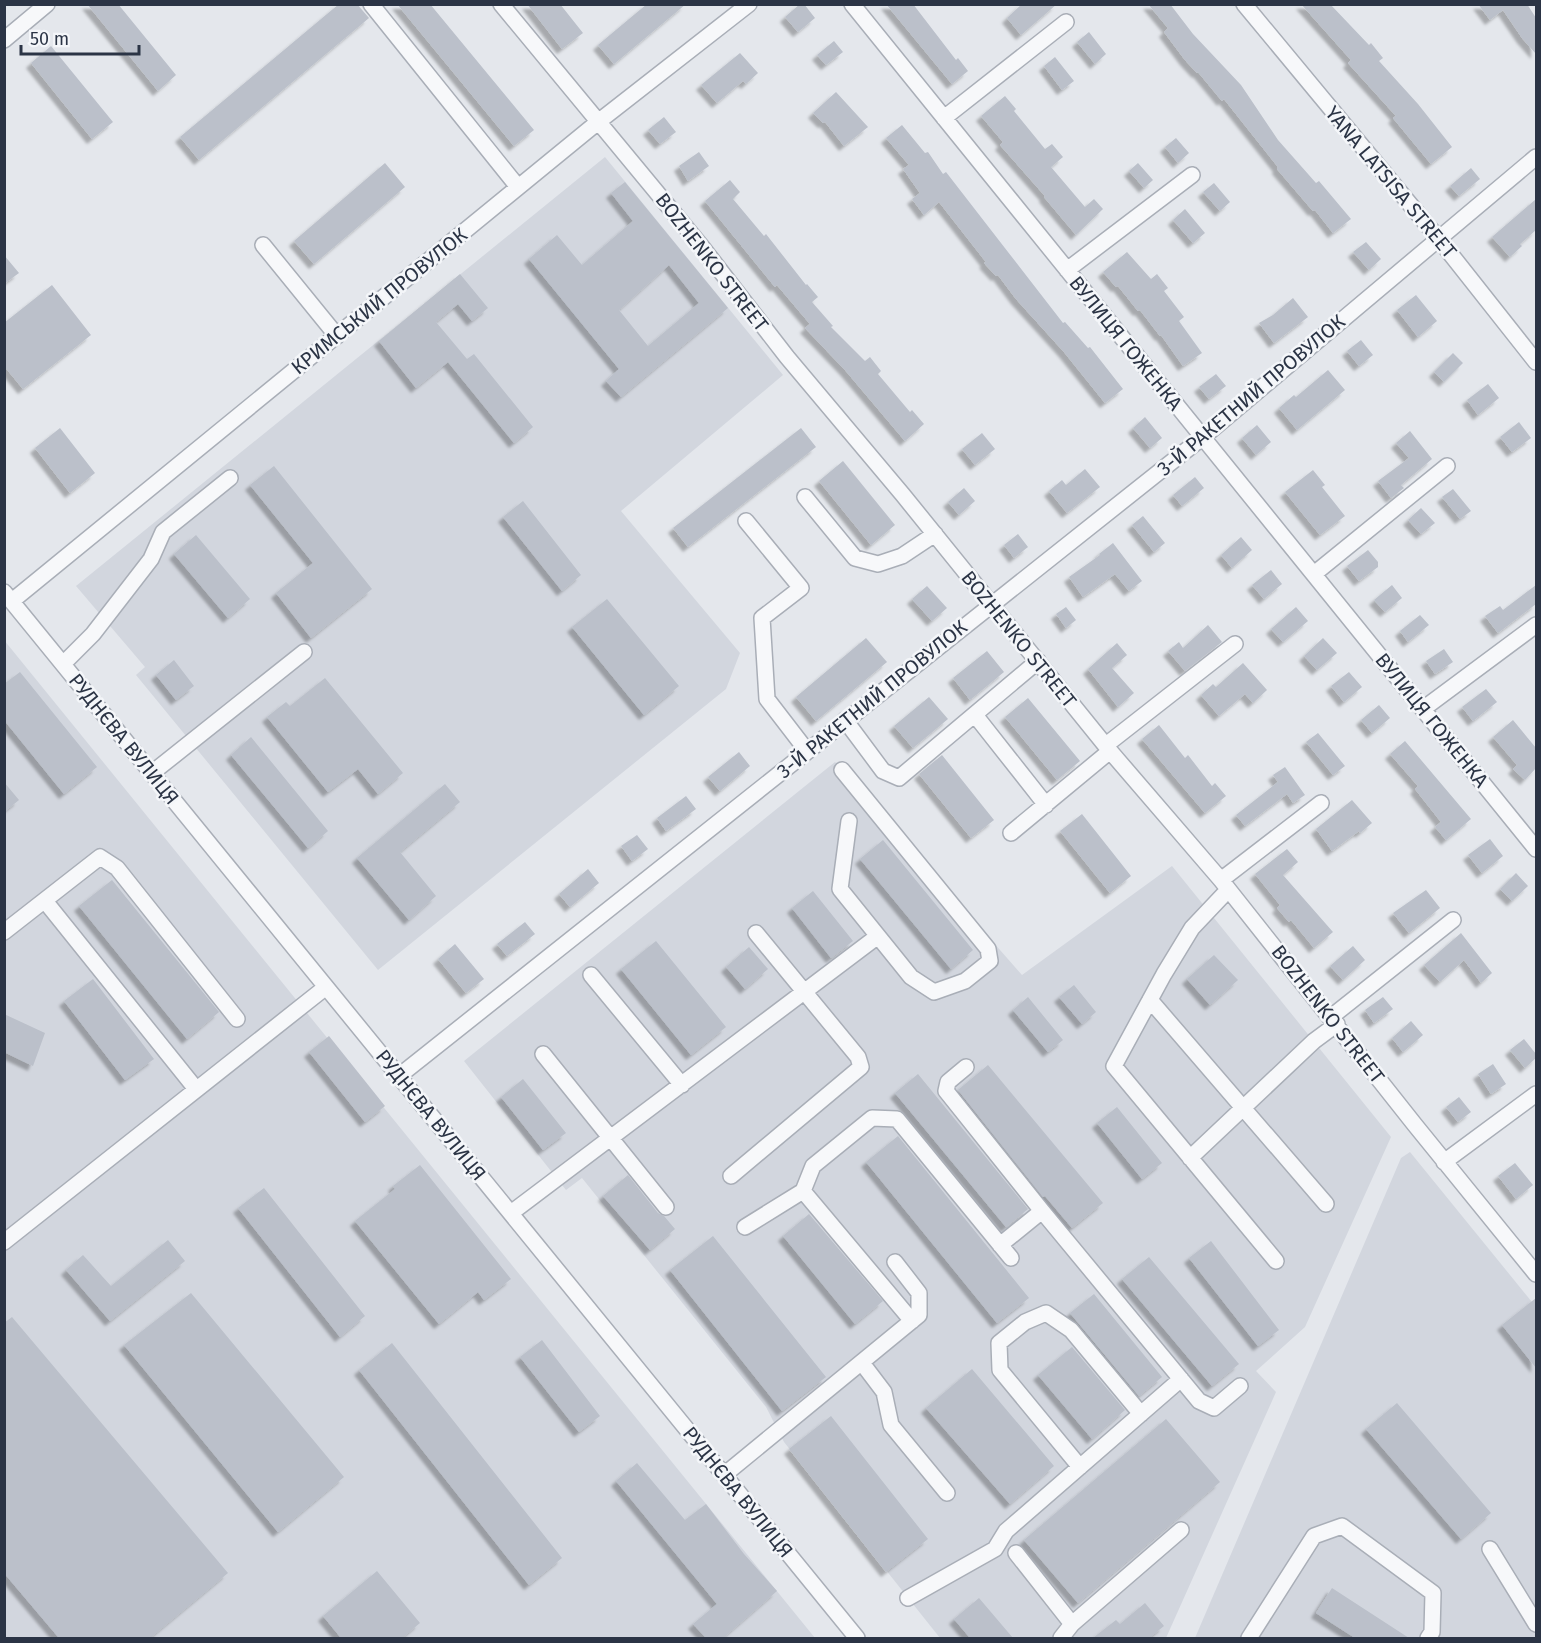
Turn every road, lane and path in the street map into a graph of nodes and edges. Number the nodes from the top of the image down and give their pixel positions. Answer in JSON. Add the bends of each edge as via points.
{"nodes":[{"id":1,"x":47,"y":4,"type":"edge"},
{"id":2,"x":371,"y":4,"type":"edge"},
{"id":3,"x":501,"y":4,"type":"edge"},
{"id":4,"x":749,"y":4,"type":"edge"},
{"id":5,"x":852,"y":4,"type":"edge"},
{"id":6,"x":1244,"y":4,"type":"edge"},
{"id":7,"x":1066,"y":22,"type":"dead end"},
{"id":8,"x":4,"y":40,"type":"edge"},
{"id":9,"x":944,"y":118,"type":"junction"},
{"id":10,"x":598,"y":122,"type":"junction"},
{"id":11,"x":1536,"y":157,"type":"edge"},
{"id":12,"x":1192,"y":175,"type":"dead end"},
{"id":13,"x":518,"y":187,"type":"junction"},
{"id":14,"x":1437,"y":238,"type":"junction"},
{"id":15,"x":263,"y":245,"type":"dead end"},
{"id":16,"x":1067,"y":270,"type":"junction"},
{"id":17,"x":337,"y":336,"type":"junction"},
{"id":18,"x":1536,"y":362,"type":"edge"},
{"id":19,"x":1203,"y":437,"type":"junction"},
{"id":20,"x":1447,"y":466,"type":"dead end"},
{"id":21,"x":230,"y":478,"type":"dead end"},
{"id":22,"x":805,"y":497,"type":"dead end"},
{"id":23,"x":746,"y":521,"type":"dead end"},
{"id":24,"x":934,"y":534,"type":"junction"},
{"id":25,"x":1314,"y":574,"type":"junction"},
{"id":26,"x":8,"y":597,"type":"edge"},
{"id":27,"x":991,"y":604,"type":"junction"},
{"id":28,"x":1536,"y":625,"type":"edge"},
{"id":29,"x":1235,"y":644,"type":"dead end"},
{"id":30,"x":304,"y":652,"type":"dead end"},
{"id":31,"x":1038,"y":661,"type":"junction"},
{"id":32,"x":63,"y":664,"type":"junction"},
{"id":33,"x":1423,"y":709,"type":"junction"},
{"id":34,"x":975,"y":715,"type":"junction"},
{"id":35,"x":845,"y":720,"type":"junction"},
{"id":36,"x":1108,"y":748,"type":"junction"},
{"id":37,"x":807,"y":751,"type":"junction"},
{"id":38,"x":842,"y":770,"type":"dead end"},
{"id":39,"x":152,"y":773,"type":"junction"},
{"id":40,"x":1321,"y":803,"type":"dead end"},
{"id":41,"x":1046,"y":805,"type":"junction"},
{"id":42,"x":849,"y":821,"type":"dead end"},
{"id":43,"x":1011,"y":833,"type":"dead end"},
{"id":44,"x":1536,"y":849,"type":"edge"},
{"id":45,"x":1224,"y":885,"type":"junction"},
{"id":46,"x":45,"y":901,"type":"junction"},
{"id":47,"x":1453,"y":920,"type":"dead end"},
{"id":48,"x":4,"y":932,"type":"edge"},
{"id":49,"x":756,"y":933,"type":"dead end"},
{"id":50,"x":878,"y":936,"type":"junction"},
{"id":51,"x":591,"y":975,"type":"dead end"},
{"id":52,"x":326,"y":987,"type":"junction"},
{"id":53,"x":805,"y":992,"type":"junction"},
{"id":54,"x":1150,"y":1000,"type":"junction"},
{"id":55,"x":237,"y":1019,"type":"dead end"},
{"id":56,"x":1334,"y":1021,"type":"junction"},
{"id":57,"x":543,"y":1054,"type":"dead end"},
{"id":58,"x":966,"y":1067,"type":"dead end"},
{"id":59,"x":399,"y":1076,"type":"junction"},
{"id":60,"x":682,"y":1085,"type":"junction"},
{"id":61,"x":196,"y":1089,"type":"junction"},
{"id":62,"x":1536,"y":1094,"type":"edge"},
{"id":63,"x":1243,"y":1108,"type":"junction"},
{"id":64,"x":611,"y":1139,"type":"junction"},
{"id":65,"x":1190,"y":1158,"type":"junction"},
{"id":66,"x":1444,"y":1162,"type":"junction"},
{"id":67,"x":731,"y":1176,"type":"dead end"},
{"id":68,"x":803,"y":1191,"type":"junction"},
{"id":69,"x":1326,"y":1204,"type":"dead end"},
{"id":70,"x":666,"y":1207,"type":"dead end"},
{"id":71,"x":1042,"y":1211,"type":"junction"},
{"id":72,"x":511,"y":1213,"type":"junction"},
{"id":73,"x":745,"y":1227,"type":"dead end"},
{"id":74,"x":4,"y":1242,"type":"edge"},
{"id":75,"x":1000,"y":1245,"type":"junction"},
{"id":76,"x":1011,"y":1258,"type":"dead end"},
{"id":77,"x":1276,"y":1261,"type":"dead end"},
{"id":78,"x":895,"y":1262,"type":"dead end"},
{"id":79,"x":1536,"y":1274,"type":"edge"},
{"id":80,"x":912,"y":1321,"type":"junction"},
{"id":81,"x":862,"y":1363,"type":"junction"},
{"id":82,"x":1180,"y":1378,"type":"junction"},
{"id":83,"x":1240,"y":1386,"type":"dead end"},
{"id":84,"x":1141,"y":1414,"type":"junction"},
{"id":85,"x":1080,"y":1467,"type":"junction"},
{"id":86,"x":724,"y":1475,"type":"junction"},
{"id":87,"x":947,"y":1493,"type":"dead end"},
{"id":88,"x":1181,"y":1530,"type":"dead end"},
{"id":89,"x":1490,"y":1549,"type":"dead end"},
{"id":90,"x":1016,"y":1553,"type":"dead end"},
{"id":91,"x":908,"y":1598,"type":"dead end"},
{"id":92,"x":1072,"y":1624,"type":"junction"},
{"id":93,"x":1536,"y":1624,"type":"edge"},
{"id":94,"x":857,"y":1638,"type":"edge"},
{"id":95,"x":1061,"y":1638,"type":"edge"},
{"id":96,"x":1249,"y":1638,"type":"edge"},
{"id":97,"x":1428,"y":1638,"type":"edge"}],
"edges":[{"from":1,"to":8,"type":"street"},
{"from":2,"to":13,"type":"street"},
{"from":3,"to":10,"type":"street","name":"BOZHENKO STREET"},
{"from":4,"to":10,"type":"street","name":"КРИМСЬКИЙ ПРОВУЛОК"},
{"from":5,"to":9,"type":"street","name":"ВУЛИЦЯ ГОЖЕНКА"},
{"from":6,"to":14,"type":"street","name":"YANA LATSISA STREET"},
{"from":7,"to":9,"type":"street"},
{"from":9,"to":16,"type":"street","name":"ВУЛИЦЯ ГОЖЕНКА"},
{"from":10,"to":13,"type":"street","name":"КРИМСЬКИЙ ПРОВУЛОК"},
{"from":10,"to":24,"type":"street","name":"BOZHENKO STREET"},
{"from":11,"to":14,"type":"street","name":"3-Й РАКЕТНИЙ ПРОВУЛОК"},
{"from":12,"to":16,"type":"street"},
{"from":13,"to":17,"type":"street","name":"КРИМСЬКИЙ ПРОВУЛОК"},
{"from":14,"to":18,"type":"street","name":"YANA LATSISA STREET"},
{"from":14,"to":19,"type":"street","name":"3-Й РАКЕТНИЙ ПРОВУЛОК"},
{"from":15,"to":17,"type":"street"},
{"from":16,"to":19,"type":"street","name":"ВУЛИЦЯ ГОЖЕНКА"},
{"from":17,"to":26,"type":"street","name":"КРИМСЬКИЙ ПРОВУЛОК"},
{"from":19,"to":25,"type":"street","name":"ВУЛИЦЯ ГОЖЕНКА"},
{"from":19,"to":27,"type":"street","name":"3-Й РАКЕТНИЙ ПРОВУЛОК"},
{"from":20,"to":25,"type":"street"},
{"from":21,"to":32,"type":"street","via":[[163,532],[152,559],[93,634]]},
{"from":22,"to":24,"type":"street","via":[[855,558],[878,564],[902,556]]},
{"from":23,"to":37,"type":"street","via":[[801,588],[762,618],[767,699]]},
{"from":24,"to":27,"type":"street","name":"BOZHENKO STREET"},
{"from":25,"to":33,"type":"street","name":"ВУЛИЦЯ ГОЖЕНКА"},
{"from":26,"to":32,"type":"street","name":"РУДНЄВА ВУЛИЦЯ"},
{"from":27,"to":31,"type":"street","name":"BOZHENKO STREET"},
{"from":27,"to":35,"type":"street","name":"3-Й РАКЕТНИЙ ПРОВУЛОК"},
{"from":28,"to":33,"type":"street"},
{"from":29,"to":36,"type":"street"},
{"from":30,"to":39,"type":"street"},
{"from":31,"to":34,"type":"street"},
{"from":31,"to":36,"type":"street","name":"BOZHENKO STREET"},
{"from":32,"to":39,"type":"street","name":"РУДНЄВА ВУЛИЦЯ"},
{"from":33,"to":44,"type":"street","name":"ВУЛИЦЯ ГОЖЕНКА"},
{"from":34,"to":35,"type":"street","via":[[899,778],[883,771]]},
{"from":34,"to":41,"type":"street"},
{"from":35,"to":37,"type":"street","name":"3-Й РАКЕТНИЙ ПРОВУЛОК"},
{"from":36,"to":41,"type":"street"},
{"from":36,"to":45,"type":"street","name":"BOZHENKO STREET"},
{"from":37,"to":59,"type":"street","name":"3-Й РАКЕТНИЙ ПРОВУЛОК"},
{"from":38,"to":50,"type":"street","via":[[988,949],[990,961],[965,981],[934,992],[911,977]]},
{"from":39,"to":52,"type":"street","name":"РУДНЄВА ВУЛИЦЯ"},
{"from":40,"to":45,"type":"street"},
{"from":41,"to":43,"type":"street"},
{"from":42,"to":50,"type":"street","via":[[840,889]]},
{"from":45,"to":54,"type":"street","via":[[1192,928]]},
{"from":45,"to":56,"type":"street","name":"BOZHENKO STREET"},
{"from":46,"to":48,"type":"street"},
{"from":46,"to":55,"type":"street","via":[[100,857],[117,868]]},
{"from":46,"to":61,"type":"street"},
{"from":47,"to":56,"type":"street"},
{"from":49,"to":53,"type":"street"},
{"from":50,"to":53,"type":"street"},
{"from":51,"to":60,"type":"street"},
{"from":52,"to":59,"type":"street","name":"РУДНЄВА ВУЛИЦЯ"},
{"from":52,"to":61,"type":"street"},
{"from":53,"to":60,"type":"street"},
{"from":53,"to":67,"type":"street","via":[[858,1057],[861,1067]]},
{"from":54,"to":63,"type":"street"},
{"from":54,"to":65,"type":"street","via":[[1114,1066]]},
{"from":56,"to":63,"type":"street"},
{"from":56,"to":66,"type":"street","name":"BOZHENKO STREET"},
{"from":57,"to":64,"type":"street"},
{"from":58,"to":71,"type":"street","via":[[948,1082],[946,1091]]},
{"from":59,"to":72,"type":"street","name":"РУДНЄВА ВУЛИЦЯ"},
{"from":60,"to":64,"type":"street"},
{"from":61,"to":74,"type":"street"},
{"from":62,"to":66,"type":"street"},
{"from":63,"to":65,"type":"street"},
{"from":63,"to":69,"type":"street"},
{"from":64,"to":70,"type":"street"},
{"from":64,"to":72,"type":"street"},
{"from":65,"to":77,"type":"street"},
{"from":66,"to":79,"type":"street","name":"BOZHENKO STREET"},
{"from":68,"to":73,"type":"street"},
{"from":68,"to":75,"type":"street","via":[[813,1166],[872,1118],[897,1119]]},
{"from":68,"to":80,"type":"street"},
{"from":71,"to":75,"type":"street"},
{"from":71,"to":82,"type":"street"},
{"from":72,"to":86,"type":"street","name":"РУДНЄВА ВУЛИЦЯ"},
{"from":75,"to":76,"type":"street"},
{"from":78,"to":80,"type":"street","via":[[920,1293],[919,1316]]},
{"from":80,"to":81,"type":"street"},
{"from":81,"to":86,"type":"street"},
{"from":81,"to":87,"type":"street","via":[[884,1392],[891,1425]]},
{"from":82,"to":83,"type":"street","via":[[1199,1401],[1214,1408]]},
{"from":82,"to":84,"type":"street"},
{"from":84,"to":85,"type":"street"},
{"from":84,"to":85,"type":"street","via":[[1071,1330],[1046,1313],[1025,1322],[999,1343],[1000,1370]]},
{"from":85,"to":91,"type":"street","via":[[1006,1531],[995,1550]]},
{"from":86,"to":94,"type":"street","name":"РУДНЄВА ВУЛИЦЯ"},
{"from":88,"to":92,"type":"street"},
{"from":89,"to":93,"type":"street"},
{"from":90,"to":92,"type":"street"},
{"from":92,"to":95,"type":"street"},
{"from":96,"to":97,"type":"street","via":[[1314,1536],[1342,1526],[1433,1593],[1432,1632]]}]}
